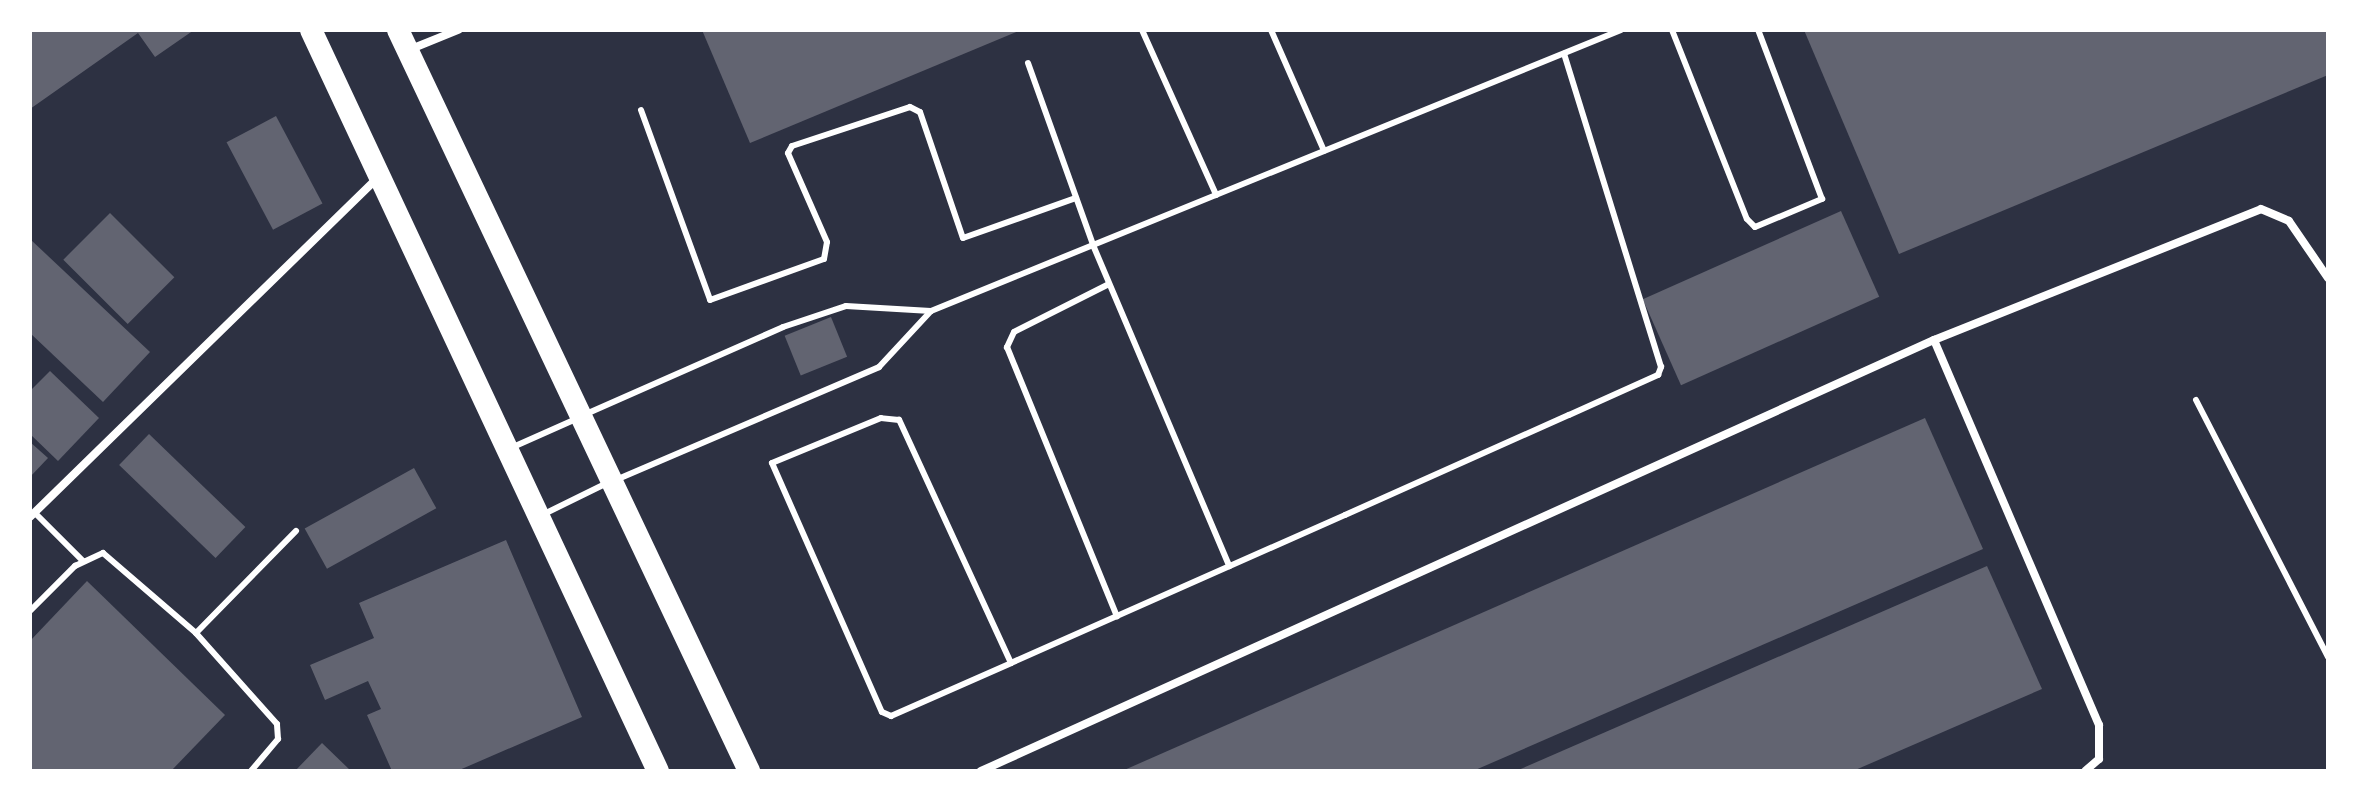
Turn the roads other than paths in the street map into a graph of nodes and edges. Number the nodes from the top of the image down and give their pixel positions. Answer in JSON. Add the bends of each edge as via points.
{"nodes":[{"id":1,"x":311,"y":30,"type":"edge"},
{"id":2,"x":458,"y":30,"type":"edge"},
{"id":3,"x":1142,"y":30,"type":"edge"},
{"id":4,"x":1271,"y":30,"type":"edge"},
{"id":5,"x":1621,"y":30,"type":"edge"},
{"id":6,"x":1672,"y":30,"type":"edge"},
{"id":7,"x":1758,"y":30,"type":"edge"},
{"id":8,"x":403,"y":40,"type":"edge"},
{"id":9,"x":1564,"y":54,"type":"junction"},
{"id":10,"x":1028,"y":63,"type":"dead end"},
{"id":11,"x":641,"y":110,"type":"dead end"},
{"id":12,"x":1324,"y":151,"type":"junction"},
{"id":13,"x":381,"y":174,"type":"junction"},
{"id":14,"x":1216,"y":195,"type":"junction"},
{"id":15,"x":1076,"y":198,"type":"junction"},
{"id":16,"x":1093,"y":245,"type":"junction"},
{"id":17,"x":2328,"y":278,"type":"edge"},
{"id":18,"x":1109,"y":284,"type":"junction"},
{"id":19,"x":931,"y":311,"type":"junction"},
{"id":20,"x":1934,"y":340,"type":"junction"},
{"id":21,"x":2196,"y":400,"type":"dead end"},
{"id":22,"x":581,"y":417,"type":"junction"},
{"id":23,"x":510,"y":449,"type":"junction"},
{"id":24,"x":609,"y":482,"type":"junction"},
{"id":25,"x":32,"y":515,"type":"edge"},
{"id":26,"x":542,"y":515,"type":"junction"},
{"id":27,"x":296,"y":531,"type":"dead end"},
{"id":28,"x":83,"y":561,"type":"junction"},
{"id":29,"x":1229,"y":566,"type":"junction"},
{"id":30,"x":30,"y":611,"type":"edge"},
{"id":31,"x":1117,"y":616,"type":"junction"},
{"id":32,"x":196,"y":633,"type":"junction"},
{"id":33,"x":2328,"y":657,"type":"edge"},
{"id":34,"x":1011,"y":663,"type":"junction"},
{"id":35,"x":251,"y":771,"type":"edge"},
{"id":36,"x":658,"y":771,"type":"edge"},
{"id":37,"x":749,"y":771,"type":"edge"},
{"id":38,"x":981,"y":771,"type":"edge"},
{"id":39,"x":2085,"y":771,"type":"edge"}],
"edges":[{"from":1,"to":13,"type":"highway"},
{"from":2,"to":8,"type":"street"},
{"from":3,"to":14,"type":"lane"},
{"from":4,"to":12,"type":"lane"},
{"from":5,"to":9,"type":"lane"},
{"from":6,"to":7,"type":"lane","via":[[1747,219],[1755,227],[1822,199]]},
{"from":8,"to":22,"type":"highway"},
{"from":9,"to":12,"type":"lane"},
{"from":9,"to":29,"type":"lane","via":[[1661,367],[1658,375]]},
{"from":10,"to":15,"type":"lane"},
{"from":11,"to":15,"type":"lane","via":[[710,300],[824,259],[829,250],[788,153],[792,146],[910,107],[920,112],[963,238]]},
{"from":12,"to":14,"type":"lane"},
{"from":13,"to":23,"type":"highway"},
{"from":13,"to":25,"type":"street"},
{"from":14,"to":16,"type":"lane"},
{"from":15,"to":16,"type":"lane"},
{"from":16,"to":18,"type":"lane"},
{"from":16,"to":19,"type":"lane"},
{"from":17,"to":20,"type":"street","via":[[2289,221],[2261,209]]},
{"from":18,"to":29,"type":"lane"},
{"from":18,"to":31,"type":"lane","via":[[1014,332],[1007,347]]},
{"from":19,"to":22,"type":"lane","via":[[846,306],[783,327]]},
{"from":19,"to":24,"type":"lane","via":[[879,367]]},
{"from":20,"to":38,"type":"street"},
{"from":20,"to":39,"type":"street","via":[[2099,725],[2099,759]]},
{"from":21,"to":33,"type":"lane"},
{"from":22,"to":23,"type":"lane"},
{"from":22,"to":24,"type":"highway"},
{"from":23,"to":26,"type":"highway"},
{"from":24,"to":26,"type":"lane"},
{"from":24,"to":37,"type":"highway"},
{"from":25,"to":28,"type":"lane"},
{"from":26,"to":36,"type":"highway"},
{"from":27,"to":32,"type":"lane"},
{"from":28,"to":30,"type":"lane"},
{"from":28,"to":32,"type":"lane","via":[[103,553]]},
{"from":29,"to":31,"type":"lane"},
{"from":31,"to":34,"type":"lane"},
{"from":32,"to":35,"type":"lane","via":[[277,724],[278,739]]},
{"from":34,"to":34,"type":"lane","via":[[899,420],[881,418],[772,463],[886,716]]}]}
